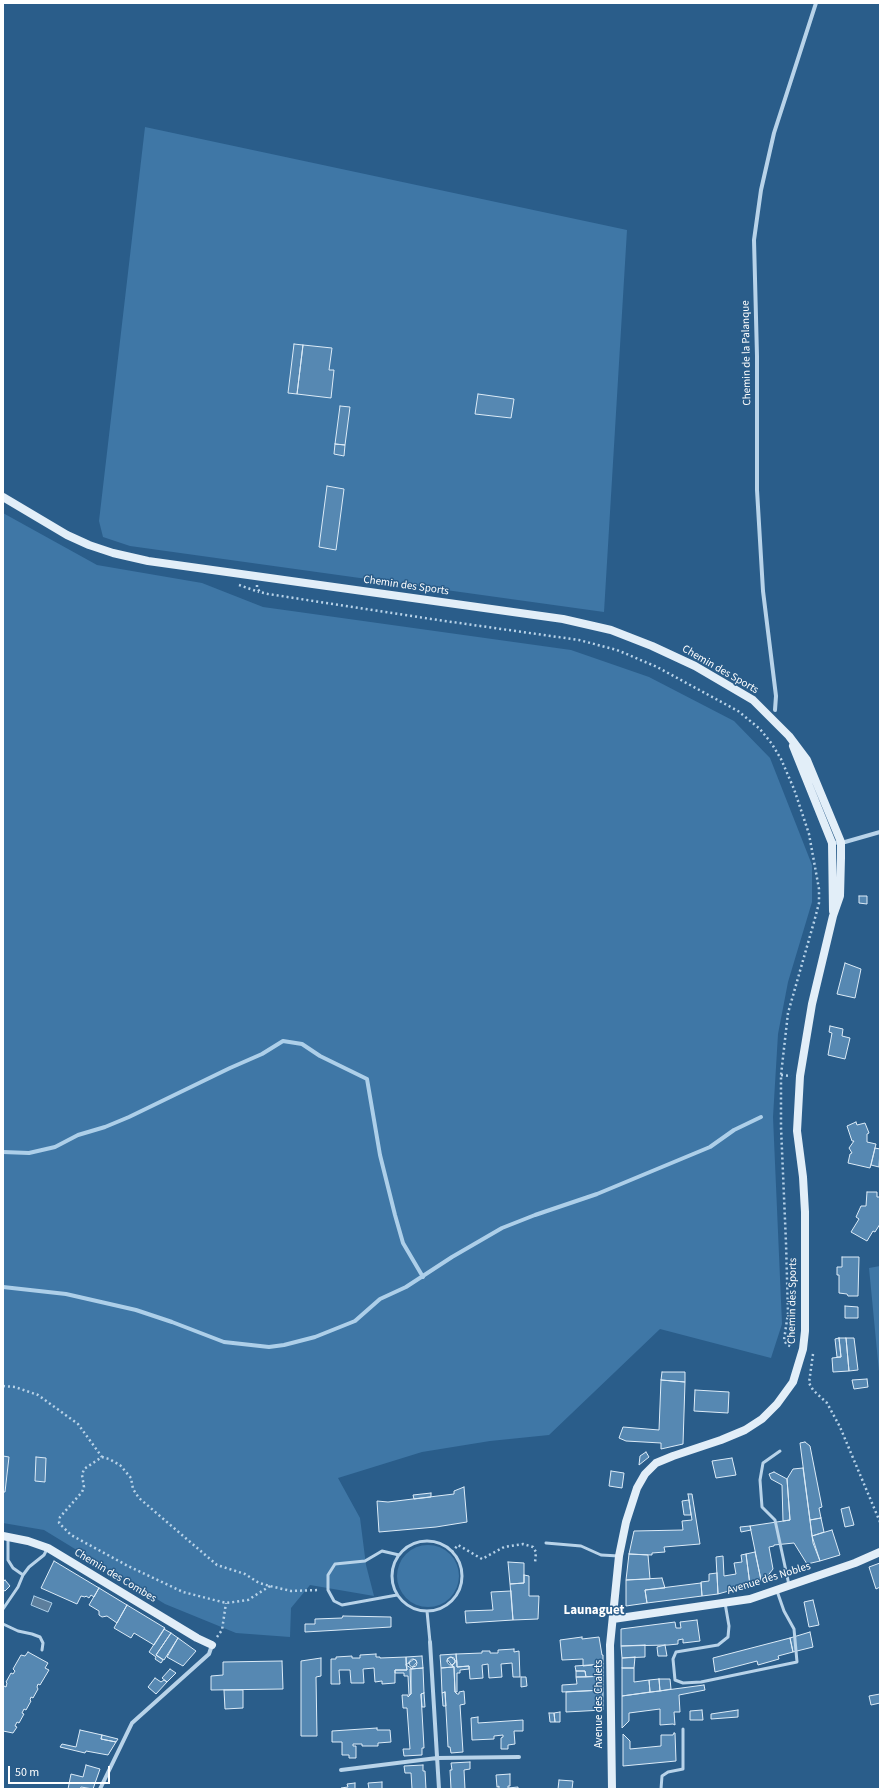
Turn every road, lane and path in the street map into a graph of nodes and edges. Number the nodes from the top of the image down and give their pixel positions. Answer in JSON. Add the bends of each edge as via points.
{"nodes":[{"id":1,"x":816,"y":3,"type":"edge"},
{"id":2,"x":3,"y":497,"type":"edge"},
{"id":3,"x":258,"y":577,"type":"junction"},
{"id":4,"x":776,"y":710,"type":"dead end"},
{"id":5,"x":880,"y":832,"type":"edge"},
{"id":6,"x":837,"y":842,"type":"junction"},
{"id":7,"x":797,"y":1348,"type":"dead end"},
{"id":8,"x":812,"y":1351,"type":"dead end"},
{"id":9,"x":3,"y":1386,"type":"edge"},
{"id":10,"x":780,"y":1451,"type":"dead end"},
{"id":11,"x":102,"y":1457,"type":"junction"},
{"id":12,"x":880,"y":1522,"type":"edge"},
{"id":13,"x":6,"y":1537,"type":"edge"},
{"id":14,"x":546,"y":1543,"type":"dead end"},
{"id":15,"x":48,"y":1548,"type":"junction"},
{"id":16,"x":452,"y":1552,"type":"junction"},
{"id":17,"x":880,"y":1552,"type":"edge"},
{"id":18,"x":399,"y":1555,"type":"junction"},
{"id":19,"x":619,"y":1556,"type":"junction"},
{"id":20,"x":535,"y":1563,"type":"dead end"},
{"id":21,"x":23,"y":1575,"type":"junction"},
{"id":22,"x":270,"y":1586,"type":"junction"},
{"id":23,"x":789,"y":1586,"type":"junction"},
{"id":24,"x":328,"y":1590,"type":"junction"},
{"id":25,"x":776,"y":1590,"type":"junction"},
{"id":26,"x":398,"y":1594,"type":"junction"},
{"id":27,"x":226,"y":1603,"type":"junction"},
{"id":28,"x":725,"y":1604,"type":"junction"},
{"id":29,"x":3,"y":1609,"type":"edge"},
{"id":30,"x":427,"y":1611,"type":"junction"},
{"id":31,"x":612,"y":1619,"type":"junction"},
{"id":32,"x":3,"y":1624,"type":"edge"},
{"id":33,"x":430,"y":1642,"type":"joint"},
{"id":34,"x":212,"y":1645,"type":"junction"},
{"id":35,"x":42,"y":1650,"type":"dead end"},
{"id":36,"x":682,"y":1729,"type":"dead end"},
{"id":37,"x":519,"y":1757,"type":"dead end"},
{"id":38,"x":437,"y":1758,"type":"junction"},
{"id":39,"x":341,"y":1770,"type":"dead end"},
{"id":40,"x":100,"y":1789,"type":"edge"},
{"id":41,"x":439,"y":1789,"type":"edge"},
{"id":42,"x":612,"y":1789,"type":"edge"},
{"id":43,"x":661,"y":1789,"type":"edge"}],
"edges":[{"from":1,"to":4,"type":"street","name":"Chemin de la Palanque","via":[[774,133],[761,190],[754,240],[757,490],[763,591]]},
{"from":2,"to":3,"type":"street","name":"Chemin des Sports","via":[[67,535],[113,553],[148,561]]},
{"from":3,"to":6,"type":"street","name":"Chemin des Sports","via":[[563,619],[611,630],[666,653],[753,700],[789,736]]},
{"from":3,"to":7,"type":"path","via":[[257,588],[260,592],[268,594],[579,640],[617,650],[657,667],[738,710],[760,729],[772,744],[791,783],[809,834],[819,889],[814,922],[788,1013],[782,1075],[780,1127],[788,1313],[784,1340],[787,1345]]},
{"from":5,"to":6,"type":"street"},
{"from":6,"to":19,"type":"street","name":"Chemin des Sports","via":[[833,916],[812,1004],[800,1076],[797,1131],[805,1212],[805,1331],[793,1382],[777,1404],[762,1419],[745,1430],[656,1463],[644,1474],[632,1502]]},
{"from":8,"to":12,"type":"path","via":[[814,1357],[809,1383],[827,1403],[840,1426]]},
{"from":9,"to":11,"type":"path","via":[[15,1387],[38,1395],[50,1403],[78,1424]]},
{"from":10,"to":23,"type":"lane","via":[[763,1463],[760,1480],[762,1506],[775,1520]]},
{"from":11,"to":22,"type":"path","via":[[120,1465],[131,1478],[133,1489],[139,1498],[213,1562]]},
{"from":11,"to":27,"type":"path","via":[[84,1469],[82,1492],[60,1517],[59,1523],[63,1528],[71,1535],[128,1566],[183,1592]]},
{"from":13,"to":15,"type":"street","name":"Chemin des Combes"},
{"from":13,"to":21,"type":"lane","via":[[8,1560],[13,1568]]},
{"from":14,"to":19,"type":"lane","via":[[581,1546],[601,1555]]},
{"from":15,"to":21,"type":"lane"},
{"from":15,"to":34,"type":"street","name":"Chemin des Combes"},
{"from":16,"to":18,"type":"lane","via":[[433,1541],[420,1541],[408,1546]]},
{"from":16,"to":20,"type":"path","via":[[458,1545],[482,1559],[504,1547],[523,1544],[533,1547],[536,1552]]},
{"from":16,"to":30,"type":"lane","via":[[461,1566],[462,1579],[459,1591],[451,1602],[440,1609]]},
{"from":17,"to":23,"type":"street","name":"Avenue des Nobles"},
{"from":18,"to":24,"type":"lane","via":[[382,1551],[365,1561],[336,1564],[328,1576]]},
{"from":18,"to":26,"type":"lane","via":[[393,1567],[392,1580]]},
{"from":19,"to":31,"type":"street","name":"Chemin des Sports"},
{"from":21,"to":29,"type":"lane"},
{"from":22,"to":24,"type":"path","via":[[291,1591]]},
{"from":22,"to":27,"type":"path","via":[[248,1600]]},
{"from":23,"to":25,"type":"street","name":"Avenue des Nobles"},
{"from":24,"to":26,"type":"lane","via":[[334,1600],[342,1605]]},
{"from":25,"to":28,"type":"street","name":"Avenue des Nobles"},
{"from":25,"to":28,"type":"lane","via":[[794,1629],[798,1662],[701,1682],[683,1683],[675,1680],[673,1659],[676,1652],[718,1645],[728,1637]]},
{"from":26,"to":30,"type":"lane","via":[[414,1609]]},
{"from":27,"to":34,"type":"path","via":[[222,1630]]},
{"from":28,"to":31,"type":"street","name":"Avenue des Nobles"},
{"from":30,"to":33,"type":"lane"},
{"from":31,"to":42,"type":"street","name":"Avenue des Chalets"},
{"from":32,"to":35,"type":"lane","via":[[18,1632],[40,1637],[43,1643]]},
{"from":33,"to":38,"type":"street"},
{"from":34,"to":40,"type":"street","via":[[209,1654],[132,1723]]},
{"from":36,"to":43,"type":"lane","via":[[683,1769],[662,1776]]},
{"from":37,"to":38,"type":"street"},
{"from":38,"to":39,"type":"street"},
{"from":38,"to":41,"type":"street"}]}
